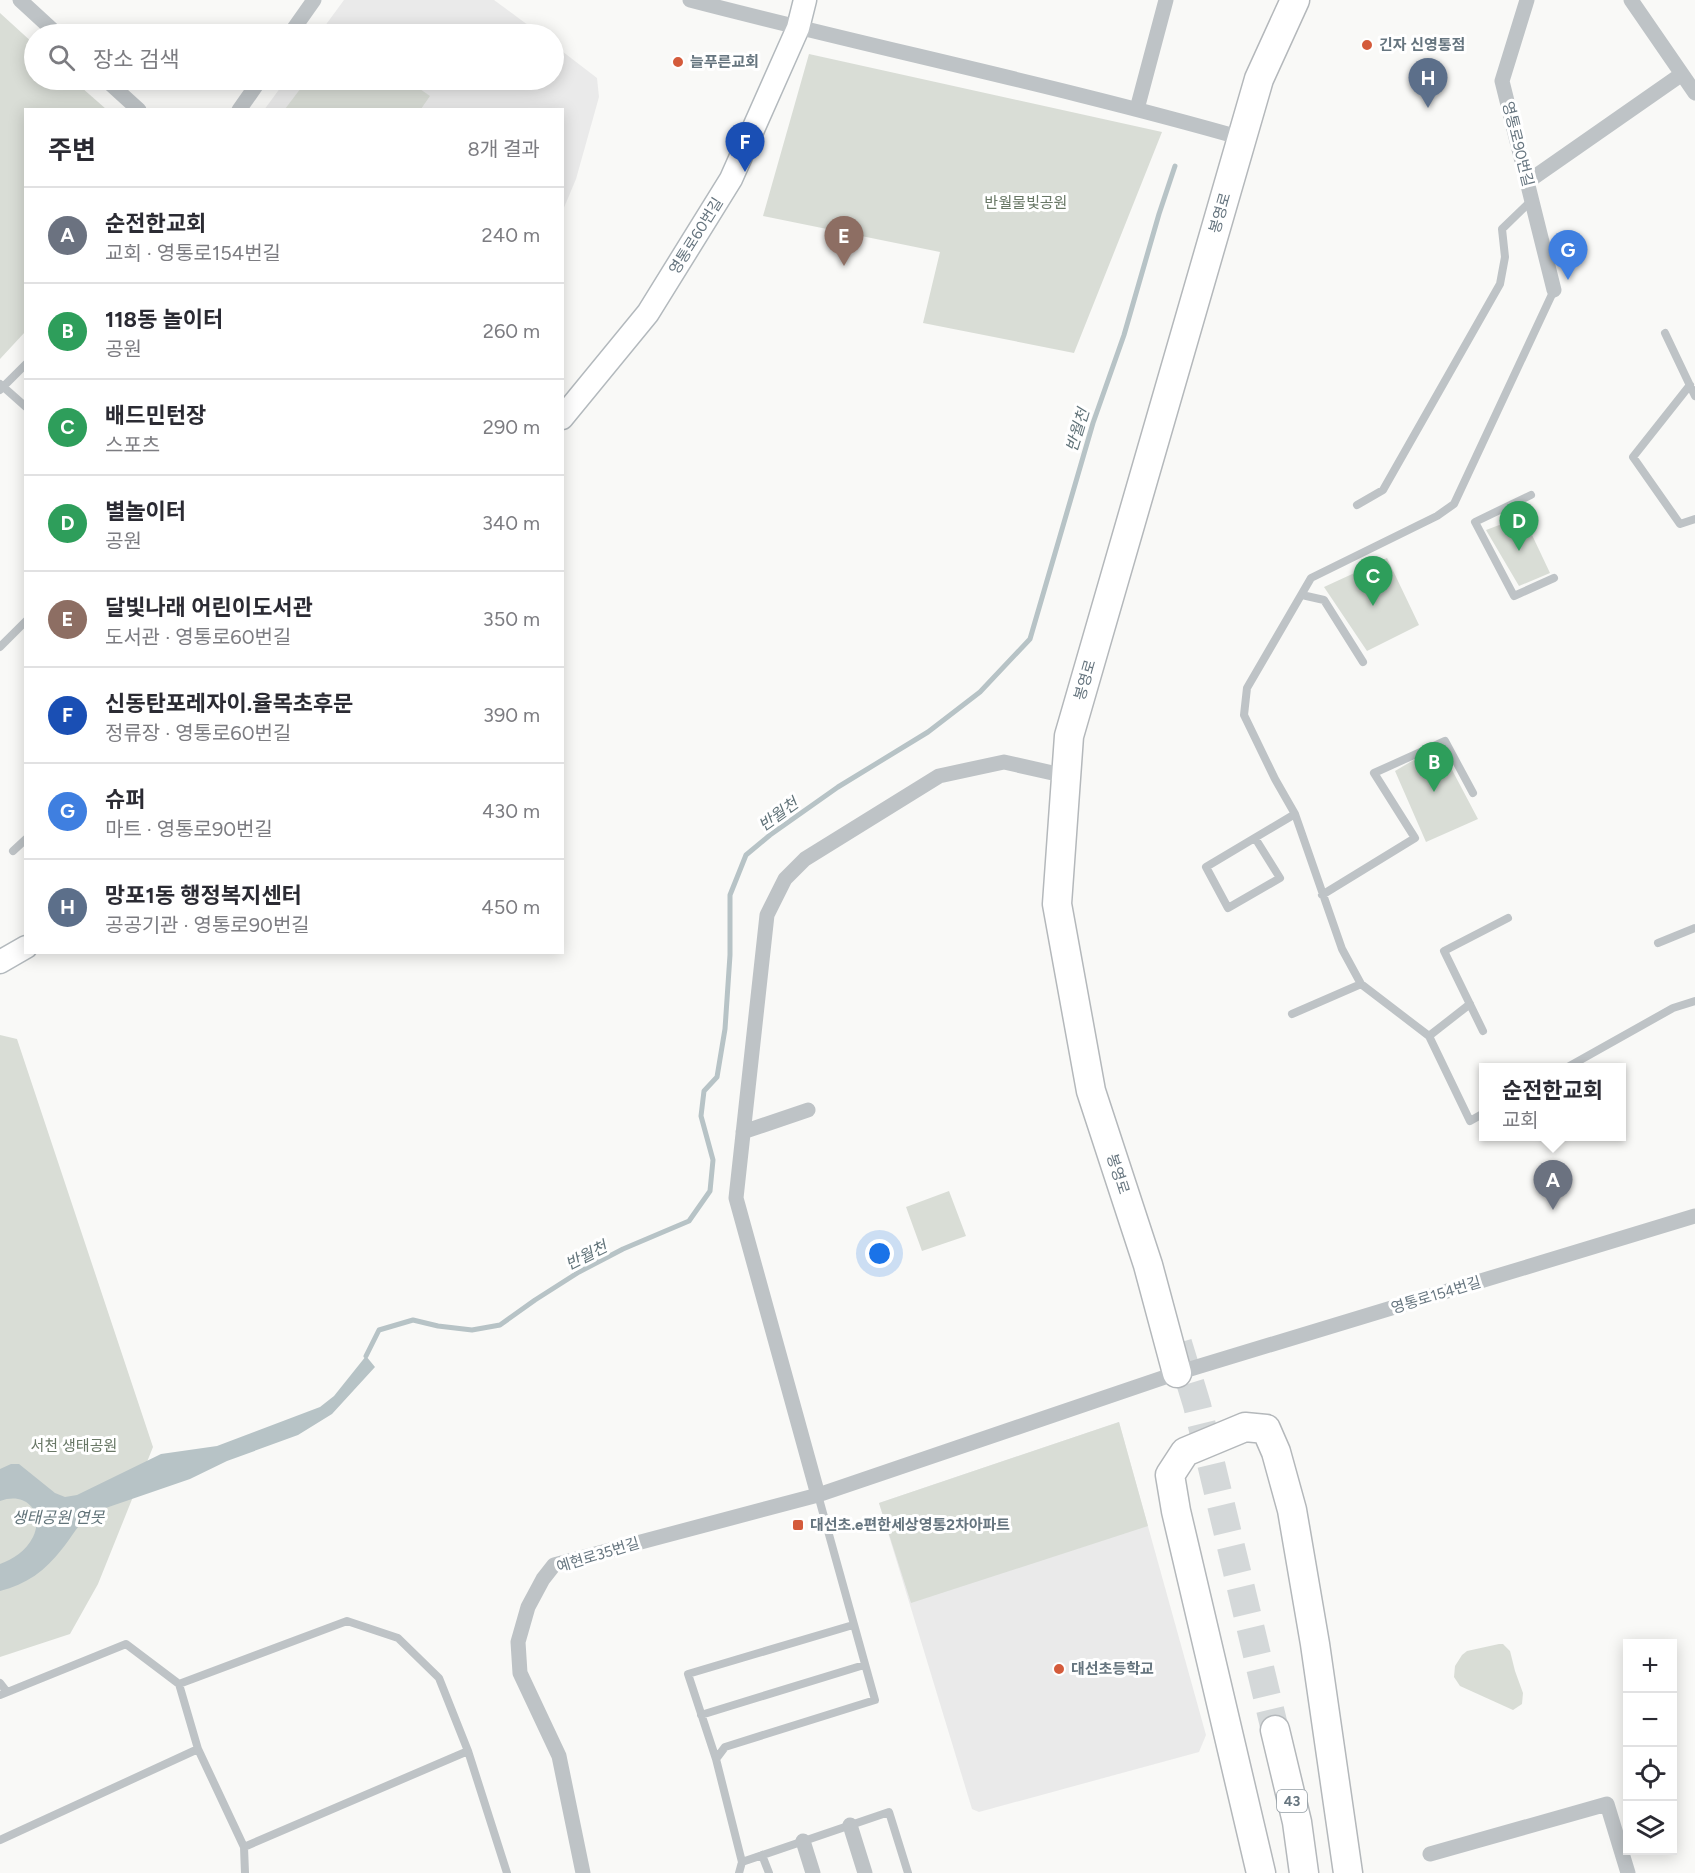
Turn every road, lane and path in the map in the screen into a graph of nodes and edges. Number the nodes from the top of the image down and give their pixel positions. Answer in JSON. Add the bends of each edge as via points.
{"nodes":[{"id":1,"x":20,"y":0,"type":"edge"},
{"id":2,"x":314,"y":0,"type":"edge"},
{"id":3,"x":690,"y":0,"type":"edge"},
{"id":4,"x":805,"y":0,"type":"edge"},
{"id":5,"x":1166,"y":0,"type":"edge"},
{"id":6,"x":1295,"y":0,"type":"edge"},
{"id":7,"x":1527,"y":0,"type":"edge"},
{"id":8,"x":1631,"y":0,"type":"edge"},
{"id":9,"x":46,"y":24,"type":"edge"},
{"id":10,"x":297,"y":24,"type":"edge"},
{"id":11,"x":798,"y":28,"type":"junction"},
{"id":12,"x":1682,"y":74,"type":"junction"},
{"id":13,"x":117,"y":90,"type":"edge"},
{"id":14,"x":253,"y":90,"type":"edge"},
{"id":15,"x":1695,"y":93,"type":"edge"},
{"id":16,"x":137,"y":108,"type":"edge"},
{"id":17,"x":240,"y":108,"type":"edge"},
{"id":18,"x":1137,"y":109,"type":"junction"},
{"id":19,"x":1242,"y":138,"type":"junction"},
{"id":20,"x":1527,"y":182,"type":"junction"},
{"id":21,"x":1532,"y":200,"type":"junction"},
{"id":22,"x":1554,"y":290,"type":"joint"},
{"id":23,"x":1665,"y":333,"type":"dead end"},
{"id":24,"x":24,"y":366,"type":"edge"},
{"id":25,"x":1690,"y":385,"type":"junction"},
{"id":26,"x":1,"y":387,"type":"edge"},
{"id":27,"x":1695,"y":396,"type":"edge"},
{"id":28,"x":24,"y":405,"type":"edge"},
{"id":29,"x":564,"y":416,"type":"edge"},
{"id":30,"x":1531,"y":495,"type":"dead end"},
{"id":31,"x":1357,"y":505,"type":"dead end"},
{"id":32,"x":1695,"y":519,"type":"edge"},
{"id":33,"x":1554,"y":578,"type":"dead end"},
{"id":34,"x":1302,"y":595,"type":"junction"},
{"id":35,"x":24,"y":623,"type":"edge"},
{"id":36,"x":0,"y":647,"type":"edge"},
{"id":37,"x":1363,"y":662,"type":"dead end"},
{"id":38,"x":1066,"y":776,"type":"junction"},
{"id":39,"x":1473,"y":793,"type":"dead end"},
{"id":40,"x":1295,"y":814,"type":"junction"},
{"id":41,"x":1255,"y":838,"type":"junction"},
{"id":42,"x":24,"y":841,"type":"edge"},
{"id":43,"x":13,"y":851,"type":"dead end"},
{"id":44,"x":1323,"y":895,"type":"junction"},
{"id":45,"x":1508,"y":918,"type":"dead end"},
{"id":46,"x":1695,"y":928,"type":"edge"},
{"id":47,"x":1658,"y":943,"type":"dead end"},
{"id":48,"x":24,"y":948,"type":"edge"},
{"id":49,"x":0,"y":962,"type":"edge"},
{"id":50,"x":1361,"y":984,"type":"junction"},
{"id":51,"x":1695,"y":1001,"type":"edge"},
{"id":52,"x":1470,"y":1004,"type":"junction"},
{"id":53,"x":1292,"y":1014,"type":"dead end"},
{"id":54,"x":1483,"y":1031,"type":"dead end"},
{"id":55,"x":1429,"y":1036,"type":"junction"},
{"id":56,"x":1575,"y":1063,"type":"edge"},
{"id":57,"x":808,"y":1110,"type":"dead end"},
{"id":58,"x":1479,"y":1116,"type":"edge"},
{"id":59,"x":743,"y":1132,"type":"junction"},
{"id":60,"x":1695,"y":1216,"type":"edge"},
{"id":61,"x":1177,"y":1373,"type":"junction"},
{"id":62,"x":818,"y":1495,"type":"junction"},
{"id":63,"x":853,"y":1626,"type":"junction"},
{"id":64,"x":864,"y":1665,"type":"junction"},
{"id":65,"x":0,"y":1683,"type":"edge"},
{"id":66,"x":179,"y":1684,"type":"junction"},
{"id":67,"x":3,"y":1693,"type":"edge"},
{"id":68,"x":701,"y":1715,"type":"junction"},
{"id":69,"x":1275,"y":1730,"type":"tunnel mouth"},
{"id":70,"x":198,"y":1749,"type":"junction"},
{"id":71,"x":468,"y":1751,"type":"junction"},
{"id":72,"x":716,"y":1759,"type":"junction"},
{"id":73,"x":850,"y":1825,"type":"junction"},
{"id":74,"x":0,"y":1840,"type":"edge"},
{"id":75,"x":803,"y":1841,"type":"junction"},
{"id":76,"x":244,"y":1847,"type":"junction"},
{"id":77,"x":1430,"y":1854,"type":"dead end"},
{"id":78,"x":762,"y":1855,"type":"junction"},
{"id":79,"x":742,"y":1862,"type":"junction"},
{"id":80,"x":245,"y":1873,"type":"edge"},
{"id":81,"x":507,"y":1873,"type":"edge"},
{"id":82,"x":583,"y":1873,"type":"edge"},
{"id":83,"x":739,"y":1873,"type":"edge"},
{"id":84,"x":768,"y":1873,"type":"edge"},
{"id":85,"x":813,"y":1873,"type":"edge"},
{"id":86,"x":865,"y":1873,"type":"edge"},
{"id":87,"x":908,"y":1873,"type":"edge"},
{"id":88,"x":1261,"y":1873,"type":"edge"},
{"id":89,"x":1304,"y":1873,"type":"edge"},
{"id":90,"x":1348,"y":1873,"type":"edge"},
{"id":91,"x":1628,"y":1873,"type":"edge"}],
"edges":[{"from":1,"to":9,"type":"street"},
{"from":2,"to":10,"type":"street"},
{"from":3,"to":11,"type":"street"},
{"from":4,"to":11,"type":"street","name":"영통로60번길"},
{"from":5,"to":18,"type":"street"},
{"from":6,"to":19,"type":"highway","name":"봉영로","via":[[1259,79]]},
{"from":7,"to":20,"type":"street","name":"영통로90번길","via":[[1502,81]]},
{"from":8,"to":12,"type":"street"},
{"from":11,"to":18,"type":"street"},
{"from":11,"to":29,"type":"street","name":"영통로60번길","via":[[731,178],[648,313]]},
{"from":12,"to":15,"type":"street"},
{"from":12,"to":20,"type":"street"},
{"from":13,"to":16,"type":"street"},
{"from":14,"to":17,"type":"street"},
{"from":18,"to":19,"type":"street"},
{"from":19,"to":38,"type":"highway","name":"봉영로","via":[[1069,736]]},
{"from":20,"to":21,"type":"street","name":"영통로90번길"},
{"from":21,"to":22,"type":"street","name":"영통로90번길"},
{"from":21,"to":31,"type":"lane","via":[[1502,229],[1505,257],[1500,284],[1389,480],[1383,490]]},
{"from":22,"to":34,"type":"lane","via":[[1454,504],[1311,578]]},
{"from":23,"to":25,"type":"lane"},
{"from":24,"to":26,"type":"lane"},
{"from":25,"to":27,"type":"lane"},
{"from":25,"to":32,"type":"lane","via":[[1633,457],[1680,524]]},
{"from":26,"to":28,"type":"lane"},
{"from":30,"to":33,"type":"lane","via":[[1475,522],[1514,597]]},
{"from":34,"to":37,"type":"lane","via":[[1324,600]]},
{"from":34,"to":40,"type":"lane","via":[[1247,688],[1244,715]]},
{"from":35,"to":36,"type":"lane"},
{"from":38,"to":59,"type":"street","via":[[1004,762],[939,776],[805,859],[785,879],[767,915]]},
{"from":38,"to":61,"type":"highway","name":"봉영로","via":[[1057,904],[1091,1091],[1148,1264]]},
{"from":39,"to":44,"type":"lane","via":[[1445,741],[1374,773],[1415,838]]},
{"from":40,"to":41,"type":"lane"},
{"from":40,"to":44,"type":"lane"},
{"from":41,"to":41,"type":"lane","via":[[1206,867],[1228,908],[1280,878]]},
{"from":42,"to":43,"type":"lane"},
{"from":44,"to":50,"type":"lane","via":[[1341,949]]},
{"from":45,"to":52,"type":"lane","via":[[1444,951]]},
{"from":46,"to":47,"type":"lane"},
{"from":48,"to":49,"type":"street"},
{"from":50,"to":53,"type":"lane"},
{"from":50,"to":55,"type":"lane"},
{"from":51,"to":56,"type":"lane","via":[[1673,1008]]},
{"from":52,"to":54,"type":"lane"},
{"from":52,"to":55,"type":"lane"},
{"from":55,"to":58,"type":"lane","via":[[1470,1121]]},
{"from":57,"to":59,"type":"street"},
{"from":59,"to":62,"type":"street","via":[[736,1198]]},
{"from":60,"to":61,"type":"street","name":"영통로154번길"},
{"from":61,"to":62,"type":"street","name":"영통로154번길"},
{"from":62,"to":63,"type":"lane"},
{"from":62,"to":82,"type":"street","name":"예현로35번길","via":[[554,1565],[543,1579],[528,1607],[518,1642],[520,1673],[559,1756]]},
{"from":63,"to":64,"type":"lane"},
{"from":63,"to":68,"type":"lane","via":[[688,1674]]},
{"from":64,"to":68,"type":"lane"},
{"from":64,"to":72,"type":"lane","via":[[875,1701],[725,1747]]},
{"from":65,"to":67,"type":"lane"},
{"from":66,"to":67,"type":"lane","via":[[126,1644]]},
{"from":66,"to":70,"type":"lane"},
{"from":66,"to":71,"type":"lane","via":[[347,1621],[398,1638],[439,1678]]},
{"from":68,"to":72,"type":"lane"},
{"from":69,"to":89,"type":"highway","number":"43","via":[[1297,1822]]},
{"from":70,"to":74,"type":"lane"},
{"from":70,"to":76,"type":"lane"},
{"from":71,"to":76,"type":"lane"},
{"from":71,"to":81,"type":"lane"},
{"from":72,"to":79,"type":"lane"},
{"from":73,"to":75,"type":"lane"},
{"from":73,"to":86,"type":"street"},
{"from":73,"to":87,"type":"lane","via":[[889,1812]]},
{"from":75,"to":78,"type":"lane"},
{"from":75,"to":85,"type":"street"},
{"from":76,"to":80,"type":"lane"},
{"from":77,"to":91,"type":"street","via":[[1607,1804]]},
{"from":78,"to":79,"type":"lane"},
{"from":78,"to":84,"type":"lane"},
{"from":79,"to":83,"type":"lane"},
{"from":88,"to":90,"type":"highway","via":[[1170,1475],[1185,1452],[1245,1427],[1266,1429],[1293,1510]]}]}
